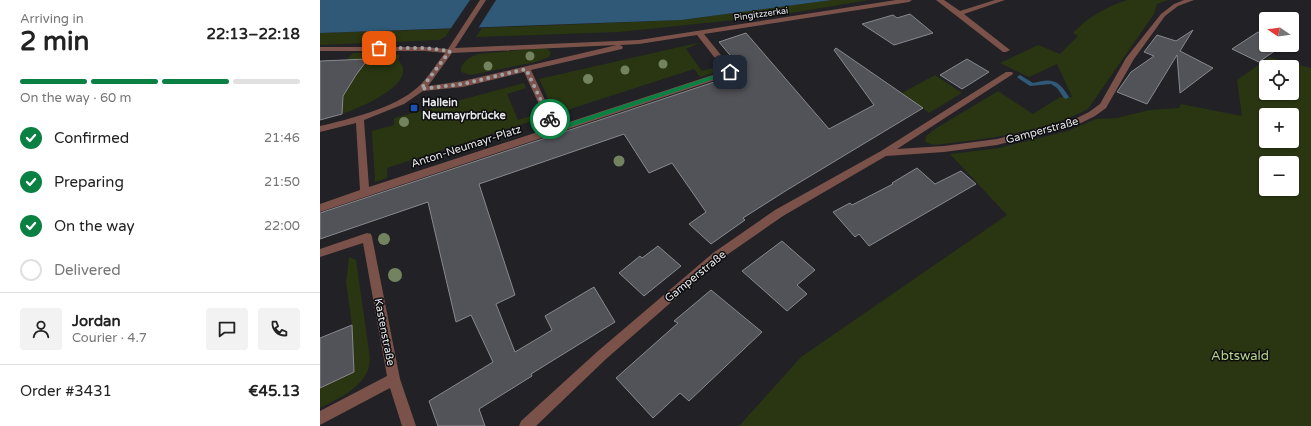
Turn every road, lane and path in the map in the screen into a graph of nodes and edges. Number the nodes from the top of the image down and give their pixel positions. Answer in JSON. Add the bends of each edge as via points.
{"nodes":[{"id":1,"x":483,"y":0,"type":"edge"},
{"id":2,"x":909,"y":0,"type":"edge"},
{"id":3,"x":939,"y":0,"type":"edge"},
{"id":4,"x":1002,"y":0,"type":"edge"},
{"id":5,"x":1191,"y":0,"type":"edge"},
{"id":6,"x":959,"y":13,"type":"junction"},
{"id":7,"x":699,"y":33,"type":"junction"},
{"id":8,"x":638,"y":42,"type":"junction"},
{"id":9,"x":320,"y":49,"type":"edge"},
{"id":10,"x":1006,"y":50,"type":"dead end"},
{"id":11,"x":450,"y":51,"type":"junction"},
{"id":12,"x":526,"y":69,"type":"junction"},
{"id":13,"x":1009,"y":74,"type":"dead end"},
{"id":14,"x":421,"y":89,"type":"junction"},
{"id":15,"x":360,"y":119,"type":"junction"},
{"id":16,"x":320,"y":129,"type":"edge"},
{"id":17,"x":555,"y":130,"type":"junction"},
{"id":18,"x":884,"y":153,"type":"junction"},
{"id":19,"x":364,"y":192,"type":"junction"},
{"id":20,"x":320,"y":208,"type":"edge"},
{"id":21,"x":320,"y":253,"type":"edge"},
{"id":22,"x":394,"y":379,"type":"junction"},
{"id":23,"x":320,"y":418,"type":"edge"},
{"id":24,"x":409,"y":426,"type":"edge"},
{"id":25,"x":526,"y":426,"type":"edge"}],
"edges":[{"from":1,"to":11,"type":"street"},
{"from":2,"to":7,"type":"street","name":"Pingitzzerkai"},
{"from":3,"to":6,"type":"street"},
{"from":4,"to":6,"type":"street"},
{"from":5,"to":18,"type":"street","name":"Gamperstraße","via":[[1176,5],[1163,15],[1130,58],[1103,106],[1078,121],[997,142]]},
{"from":6,"to":10,"type":"street"},
{"from":7,"to":8,"type":"street","name":"Pingitzzerkai"},
{"from":7,"to":17,"type":"street","name":"Anton-Neumayr-Platz","via":[[730,72]]},
{"from":8,"to":11,"type":"street"},
{"from":8,"to":12,"type":"street"},
{"from":9,"to":11,"type":"street","via":[[426,48]]},
{"from":11,"to":14,"type":"street"},
{"from":12,"to":14,"type":"street","via":[[463,84]]},
{"from":12,"to":17,"type":"street"},
{"from":13,"to":18,"type":"street","name":"Gamperstraße"},
{"from":14,"to":15,"type":"street","via":[[401,102]]},
{"from":15,"to":16,"type":"street"},
{"from":15,"to":19,"type":"street"},
{"from":17,"to":19,"type":"street","name":"Anton-Neumayr-Platz"},
{"from":18,"to":25,"type":"street","name":"Gamperstraße","via":[[779,213],[717,256],[602,355]]},
{"from":19,"to":20,"type":"street","name":"Anton-Neumayr-Platz"},
{"from":21,"to":22,"type":"street","name":"Kastenstraße","via":[[367,237]]},
{"from":22,"to":23,"type":"street"},
{"from":22,"to":24,"type":"street","name":"Kastenstraße"}]}
